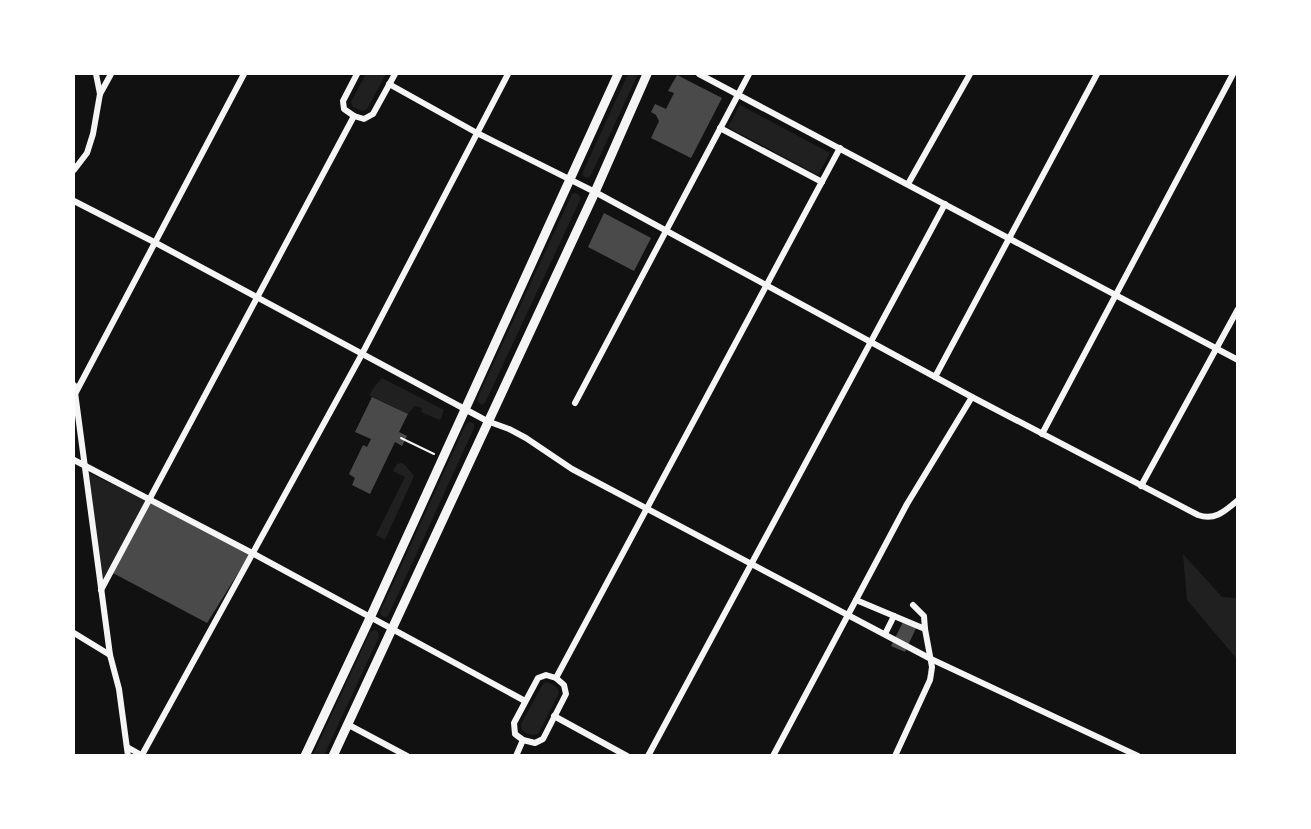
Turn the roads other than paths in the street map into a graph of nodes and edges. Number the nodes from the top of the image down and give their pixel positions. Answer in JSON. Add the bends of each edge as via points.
{"nodes":[{"id":1,"x":96,"y":74,"type":"edge"},
{"id":2,"x":111,"y":74,"type":"edge"},
{"id":3,"x":244,"y":74,"type":"edge"},
{"id":4,"x":357,"y":74,"type":"edge"},
{"id":5,"x":395,"y":74,"type":"edge"},
{"id":6,"x":508,"y":74,"type":"edge"},
{"id":7,"x":618,"y":74,"type":"edge"},
{"id":8,"x":647,"y":74,"type":"edge"},
{"id":9,"x":699,"y":74,"type":"edge"},
{"id":10,"x":749,"y":74,"type":"edge"},
{"id":11,"x":969,"y":74,"type":"edge"},
{"id":12,"x":1096,"y":74,"type":"edge"},
{"id":13,"x":1233,"y":74,"type":"edge"},
{"id":14,"x":389,"y":84,"type":"junction"},
{"id":15,"x":100,"y":94,"type":"junction"},
{"id":16,"x":738,"y":94,"type":"junction"},
{"id":17,"x":354,"y":116,"type":"junction"},
{"id":18,"x":720,"y":128,"type":"junction"},
{"id":19,"x":477,"y":133,"type":"junction"},
{"id":20,"x":840,"y":148,"type":"junction"},
{"id":21,"x":74,"y":170,"type":"edge"},
{"id":22,"x":570,"y":179,"type":"junction"},
{"id":23,"x":822,"y":182,"type":"junction"},
{"id":24,"x":908,"y":184,"type":"junction"},
{"id":25,"x":595,"y":192,"type":"junction"},
{"id":26,"x":74,"y":201,"type":"edge"},
{"id":27,"x":945,"y":204,"type":"junction"},
{"id":28,"x":666,"y":231,"type":"junction"},
{"id":29,"x":1009,"y":238,"type":"junction"},
{"id":30,"x":156,"y":243,"type":"junction"},
{"id":31,"x":767,"y":285,"type":"junction"},
{"id":32,"x":1115,"y":295,"type":"junction"},
{"id":33,"x":257,"y":297,"type":"junction"},
{"id":34,"x":1238,"y":309,"type":"edge"},
{"id":35,"x":871,"y":342,"type":"junction"},
{"id":36,"x":1216,"y":349,"type":"junction"},
{"id":37,"x":362,"y":354,"type":"junction"},
{"id":38,"x":1238,"y":360,"type":"edge"},
{"id":39,"x":935,"y":377,"type":"junction"},
{"id":40,"x":74,"y":385,"type":"edge"},
{"id":41,"x":75,"y":396,"type":"edge"},
{"id":42,"x":972,"y":397,"type":"junction"},
{"id":43,"x":575,"y":403,"type":"dead end"},
{"id":44,"x":464,"y":409,"type":"junction"},
{"id":45,"x":487,"y":421,"type":"junction"},
{"id":46,"x":1042,"y":434,"type":"junction"},
{"id":47,"x":74,"y":460,"type":"edge"},
{"id":48,"x":84,"y":465,"type":"junction"},
{"id":49,"x":1141,"y":486,"type":"junction"},
{"id":50,"x":149,"y":498,"type":"junction"},
{"id":51,"x":1238,"y":500,"type":"edge"},
{"id":52,"x":647,"y":509,"type":"junction"},
{"id":53,"x":254,"y":554,"type":"junction"},
{"id":54,"x":752,"y":563,"type":"junction"},
{"id":55,"x":101,"y":590,"type":"junction"},
{"id":56,"x":856,"y":600,"type":"junction"},
{"id":57,"x":913,"y":605,"type":"dead end"},
{"id":58,"x":848,"y":615,"type":"junction"},
{"id":59,"x":894,"y":616,"type":"junction"},
{"id":60,"x":370,"y":618,"type":"junction"},
{"id":61,"x":391,"y":629,"type":"junction"},
{"id":62,"x":924,"y":629,"type":"junction"},
{"id":63,"x":74,"y":633,"type":"edge"},
{"id":64,"x":885,"y":634,"type":"junction"},
{"id":65,"x":110,"y":655,"type":"junction"},
{"id":66,"x":931,"y":659,"type":"junction"},
{"id":67,"x":556,"y":678,"type":"junction"},
{"id":68,"x":525,"y":702,"type":"junction"},
{"id":69,"x":554,"y":716,"type":"junction"},
{"id":70,"x":347,"y":724,"type":"junction"},
{"id":71,"x":523,"y":740,"type":"junction"},
{"id":72,"x":127,"y":747,"type":"junction"},
{"id":73,"x":142,"y":755,"type":"edge"},
{"id":74,"x":128,"y":756,"type":"edge"},
{"id":75,"x":305,"y":756,"type":"edge"},
{"id":76,"x":333,"y":756,"type":"edge"},
{"id":77,"x":407,"y":756,"type":"edge"},
{"id":78,"x":516,"y":756,"type":"edge"},
{"id":79,"x":627,"y":756,"type":"edge"},
{"id":80,"x":648,"y":756,"type":"edge"},
{"id":81,"x":773,"y":756,"type":"edge"},
{"id":82,"x":895,"y":756,"type":"edge"},
{"id":83,"x":1138,"y":756,"type":"edge"}],
"edges":[{"from":1,"to":15,"type":"street"},
{"from":2,"to":15,"type":"street"},
{"from":3,"to":30,"type":"street"},
{"from":4,"to":17,"type":"street","via":[[343,101],[344,109]]},
{"from":5,"to":14,"type":"street"},
{"from":6,"to":19,"type":"street"},
{"from":7,"to":22,"type":"main road"},
{"from":8,"to":25,"type":"main road"},
{"from":9,"to":16,"type":"street"},
{"from":10,"to":16,"type":"street"},
{"from":11,"to":24,"type":"street"},
{"from":12,"to":29,"type":"street"},
{"from":13,"to":32,"type":"street"},
{"from":14,"to":17,"type":"street","via":[[373,114],[364,119]]},
{"from":14,"to":19,"type":"street"},
{"from":15,"to":21,"type":"street","via":[[87,153]]},
{"from":16,"to":18,"type":"street"},
{"from":16,"to":20,"type":"street"},
{"from":17,"to":33,"type":"street"},
{"from":18,"to":23,"type":"street"},
{"from":18,"to":28,"type":"street"},
{"from":19,"to":22,"type":"street"},
{"from":19,"to":37,"type":"street"},
{"from":20,"to":23,"type":"street"},
{"from":20,"to":24,"type":"street"},
{"from":22,"to":25,"type":"street"},
{"from":22,"to":44,"type":"main road"},
{"from":23,"to":31,"type":"street"},
{"from":24,"to":27,"type":"street"},
{"from":25,"to":28,"type":"street"},
{"from":25,"to":45,"type":"main road"},
{"from":26,"to":30,"type":"street"},
{"from":27,"to":29,"type":"street"},
{"from":27,"to":35,"type":"street"},
{"from":28,"to":31,"type":"street"},
{"from":28,"to":43,"type":"street"},
{"from":29,"to":32,"type":"street"},
{"from":29,"to":39,"type":"street"},
{"from":30,"to":33,"type":"street"},
{"from":30,"to":41,"type":"street"},
{"from":31,"to":35,"type":"street"},
{"from":31,"to":52,"type":"street"},
{"from":32,"to":36,"type":"street"},
{"from":32,"to":46,"type":"street"},
{"from":33,"to":37,"type":"street"},
{"from":33,"to":50,"type":"street"},
{"from":34,"to":36,"type":"street"},
{"from":35,"to":39,"type":"street"},
{"from":35,"to":54,"type":"street"},
{"from":36,"to":38,"type":"street"},
{"from":36,"to":49,"type":"street"},
{"from":37,"to":44,"type":"street"},
{"from":37,"to":53,"type":"street"},
{"from":39,"to":42,"type":"street"},
{"from":40,"to":41,"type":"street"},
{"from":41,"to":48,"type":"street"},
{"from":42,"to":46,"type":"street"},
{"from":42,"to":56,"type":"street","via":[[907,504]]},
{"from":44,"to":45,"type":"street"},
{"from":44,"to":60,"type":"main road"},
{"from":45,"to":52,"type":"street","via":[[526,438],[560,462]]},
{"from":45,"to":61,"type":"main road"},
{"from":46,"to":49,"type":"street"},
{"from":47,"to":48,"type":"street"},
{"from":48,"to":50,"type":"street"},
{"from":48,"to":55,"type":"street"},
{"from":49,"to":51,"type":"street","via":[[1198,516],[1210,518]]},
{"from":50,"to":53,"type":"street"},
{"from":50,"to":55,"type":"street"},
{"from":52,"to":54,"type":"street"},
{"from":52,"to":67,"type":"street"},
{"from":53,"to":60,"type":"street"},
{"from":53,"to":73,"type":"street"},
{"from":54,"to":58,"type":"street"},
{"from":54,"to":80,"type":"street"},
{"from":55,"to":65,"type":"street"},
{"from":56,"to":58,"type":"street"},
{"from":56,"to":59,"type":"street"},
{"from":57,"to":62,"type":"street","via":[[924,616]]},
{"from":58,"to":64,"type":"street"},
{"from":58,"to":81,"type":"street"},
{"from":59,"to":62,"type":"street"},
{"from":59,"to":64,"type":"street"},
{"from":60,"to":61,"type":"street"},
{"from":60,"to":75,"type":"main road"},
{"from":61,"to":68,"type":"street"},
{"from":61,"to":70,"type":"main road"},
{"from":62,"to":66,"type":"street"},
{"from":63,"to":65,"type":"street"},
{"from":64,"to":66,"type":"street"},
{"from":65,"to":72,"type":"street"},
{"from":66,"to":82,"type":"street","via":[[930,680]]},
{"from":66,"to":83,"type":"street"},
{"from":67,"to":68,"type":"street","via":[[538,678]]},
{"from":67,"to":69,"type":"street","via":[[564,685],[566,694]]},
{"from":68,"to":71,"type":"street","via":[[514,723],[515,734]]},
{"from":69,"to":71,"type":"street","via":[[543,739],[535,743]]},
{"from":69,"to":79,"type":"street"},
{"from":70,"to":76,"type":"main road"},
{"from":70,"to":77,"type":"street"},
{"from":71,"to":78,"type":"street"},
{"from":72,"to":73,"type":"street"},
{"from":72,"to":74,"type":"street"}]}
